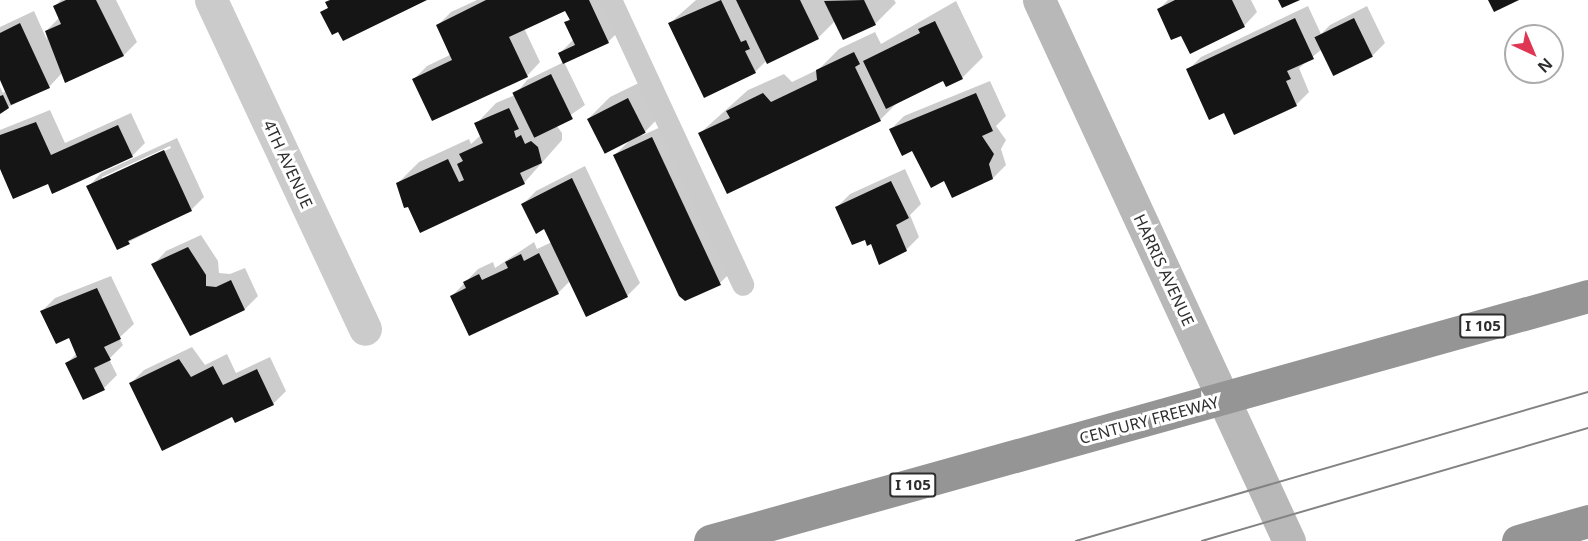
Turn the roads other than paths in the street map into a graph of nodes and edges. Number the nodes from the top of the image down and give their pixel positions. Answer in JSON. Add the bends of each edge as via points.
{"nodes":[{"id":1,"x":211,"y":0,"type":"edge"},
{"id":2,"x":611,"y":0,"type":"edge"},
{"id":3,"x":1039,"y":0,"type":"edge"},
{"id":4,"x":743,"y":285,"type":"dead end"},
{"id":5,"x":1588,"y":296,"type":"edge"},
{"id":6,"x":365,"y":329,"type":"dead end"},
{"id":7,"x":1588,"y":520,"type":"edge"},
{"id":8,"x":710,"y":541,"type":"edge"},
{"id":9,"x":1289,"y":541,"type":"edge"},
{"id":10,"x":1518,"y":541,"type":"edge"}],
"edges":[{"from":1,"to":6,"type":"street","name":"4TH AVENUE"},
{"from":2,"to":4,"type":"lane"},
{"from":3,"to":9,"type":"street","name":"HARRIS AVENUE"},
{"from":5,"to":8,"type":"highway","name":"CENTURY FREEWAY","number":"I 105"},
{"from":7,"to":10,"type":"highway"}]}
